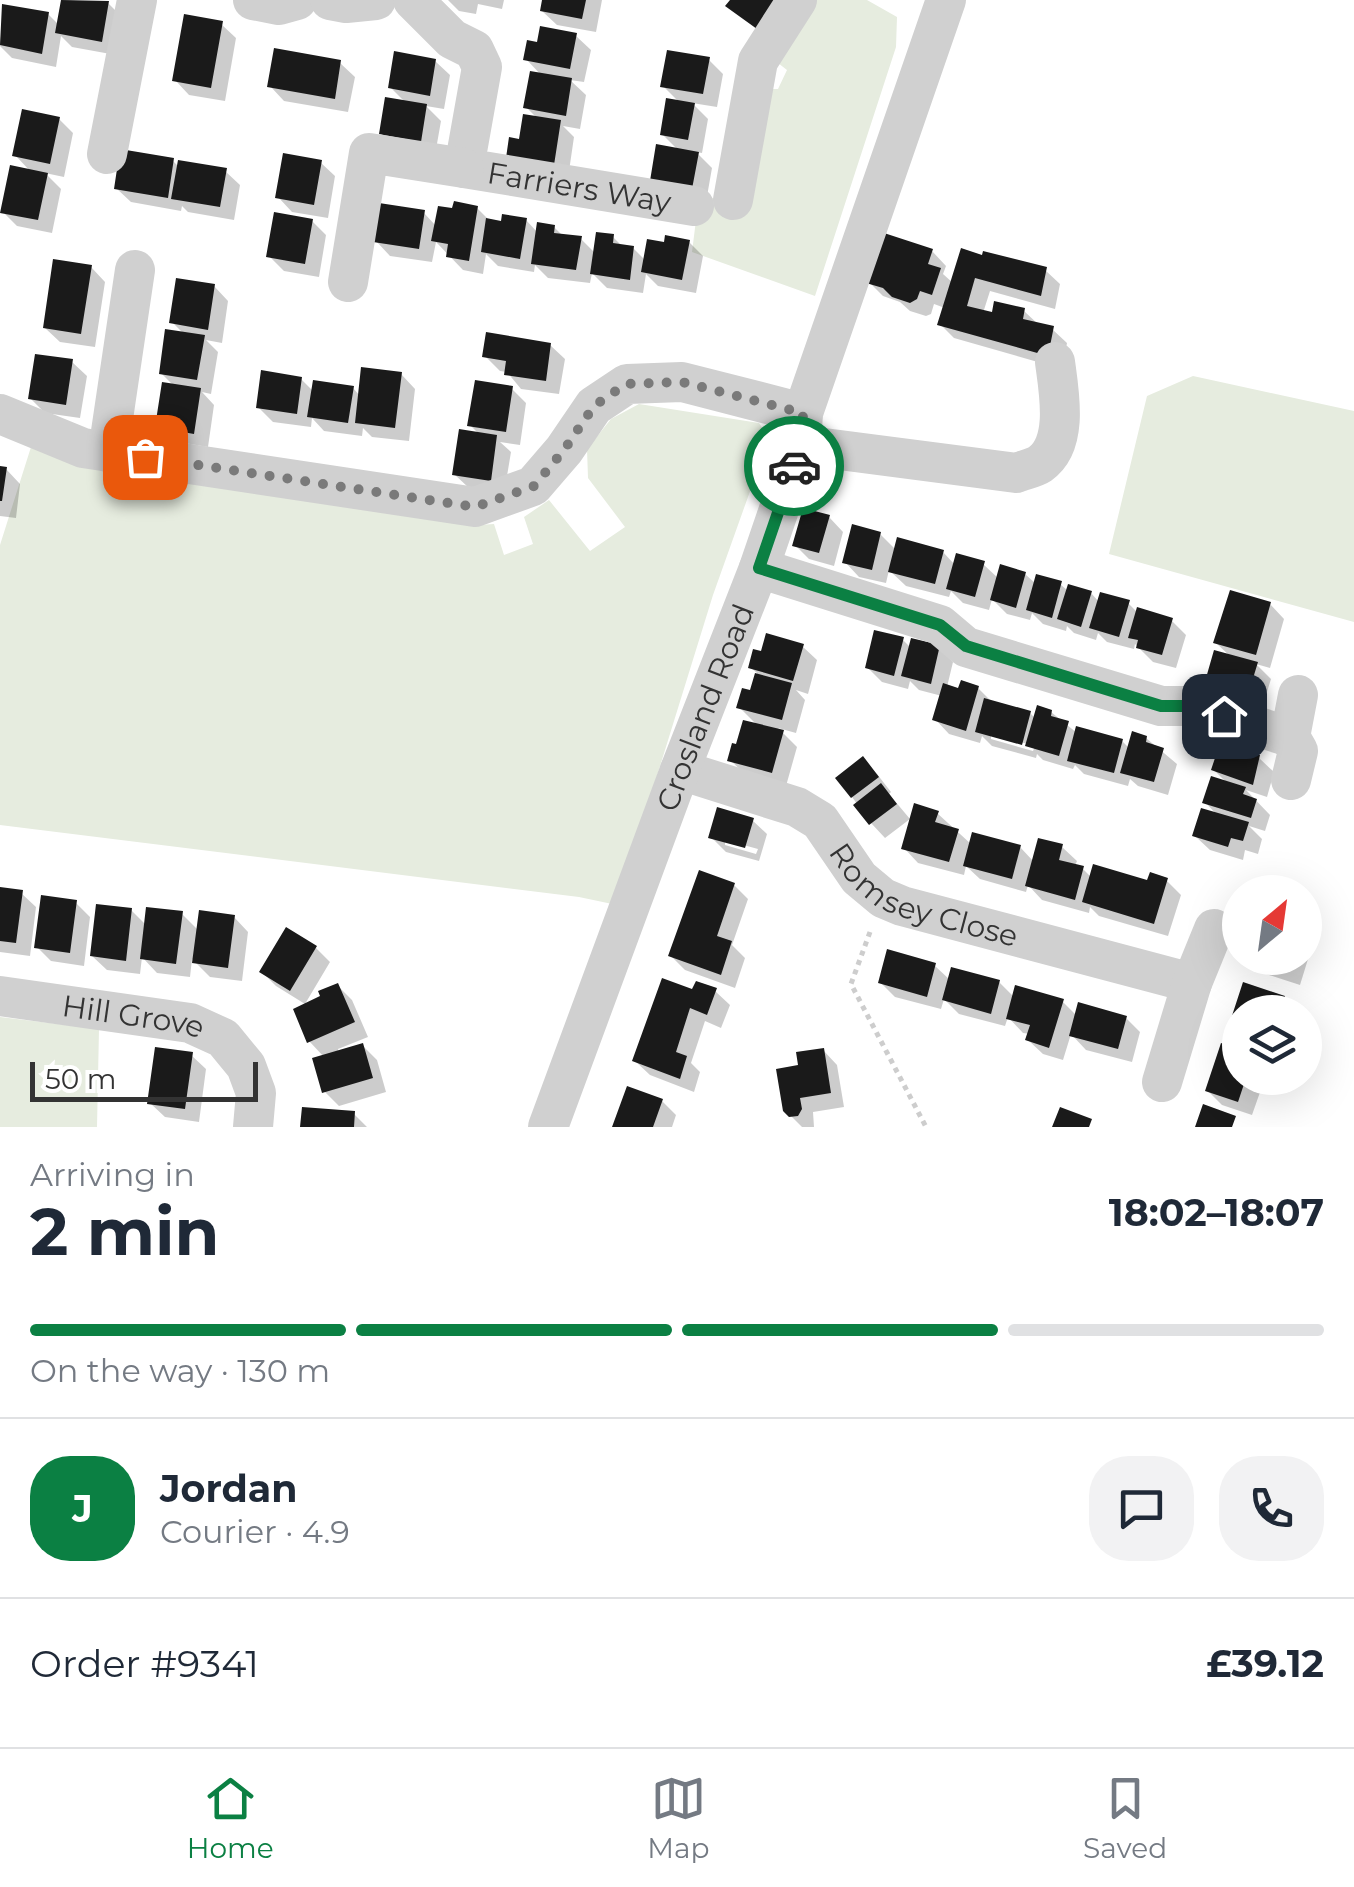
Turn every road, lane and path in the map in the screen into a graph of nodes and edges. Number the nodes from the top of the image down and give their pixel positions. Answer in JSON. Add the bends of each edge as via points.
{"nodes":[{"id":1,"x":138,"y":0,"type":"edge"},
{"id":2,"x":252,"y":0,"type":"edge"},
{"id":3,"x":297,"y":0,"type":"edge"},
{"id":4,"x":330,"y":0,"type":"edge"},
{"id":5,"x":376,"y":0,"type":"edge"},
{"id":6,"x":413,"y":0,"type":"edge"},
{"id":7,"x":797,"y":0,"type":"edge"},
{"id":8,"x":946,"y":0,"type":"edge"},
{"id":9,"x":107,"y":154,"type":"dead end"},
{"id":10,"x":464,"y":168,"type":"junction"},
{"id":11,"x":135,"y":270,"type":"dead end"},
{"id":12,"x":348,"y":282,"type":"dead end"},
{"id":13,"x":1055,"y":362,"type":"dead end"},
{"id":14,"x":0,"y":414,"type":"edge"},
{"id":15,"x":802,"y":429,"type":"junction"},
{"id":16,"x":108,"y":452,"type":"junction"},
{"id":17,"x":759,"y":568,"type":"junction"},
{"id":18,"x":1298,"y":695,"type":"dead end"},
{"id":19,"x":1290,"y":737,"type":"junction"},
{"id":20,"x":680,"y":770,"type":"junction"},
{"id":21,"x":1291,"y":780,"type":"dead end"},
{"id":22,"x":883,"y":898,"type":"junction"},
{"id":23,"x":1214,"y":929,"type":"dead end"},
{"id":24,"x":1192,"y":984,"type":"junction"},
{"id":25,"x":0,"y":996,"type":"edge"},
{"id":26,"x":1162,"y":1082,"type":"dead end"},
{"id":27,"x":253,"y":1127,"type":"edge"},
{"id":28,"x":548,"y":1127,"type":"edge"},
{"id":29,"x":926,"y":1127,"type":"edge"}],
"edges":[{"from":1,"to":9,"type":"street"},
{"from":2,"to":3,"type":"street"},
{"from":4,"to":5,"type":"street"},
{"from":6,"to":10,"type":"street","name":"Farriers Way","via":[[452,39],[474,50],[482,67]]},
{"from":7,"to":10,"type":"street","name":"Farriers Way","via":[[758,62],[713,203]]},
{"from":8,"to":15,"type":"street","name":"Crosland Road"},
{"from":10,"to":12,"type":"street","name":"Farriers Way","via":[[369,153]]},
{"from":11,"to":16,"type":"street"},
{"from":13,"to":15,"type":"street","via":[[1062,415],[1056,442],[1042,464],[1016,473]]},
{"from":14,"to":16,"type":"street"},
{"from":15,"to":16,"type":"street","via":[[682,382],[626,384],[594,406],[534,486],[475,507]]},
{"from":15,"to":17,"type":"street","name":"Crosland Road"},
{"from":17,"to":19,"type":"street","via":[[940,625],[966,646],[1161,706],[1192,706]]},
{"from":17,"to":20,"type":"street","name":"Crosland Road"},
{"from":18,"to":19,"type":"street"},
{"from":19,"to":21,"type":"street","via":[[1298,751]]},
{"from":20,"to":22,"type":"street","name":"Romsey Close","via":[[798,807],[820,821],[859,878]]},
{"from":20,"to":28,"type":"street","name":"Crosland Road"},
{"from":22,"to":24,"type":"street","name":"Romsey Close"},
{"from":22,"to":29,"type":"path","via":[[851,984]]},
{"from":23,"to":24,"type":"street"},
{"from":24,"to":26,"type":"street"},
{"from":25,"to":27,"type":"street","name":"Hill Grove","via":[[190,1023],[223,1038],[246,1066],[256,1093]]}]}
